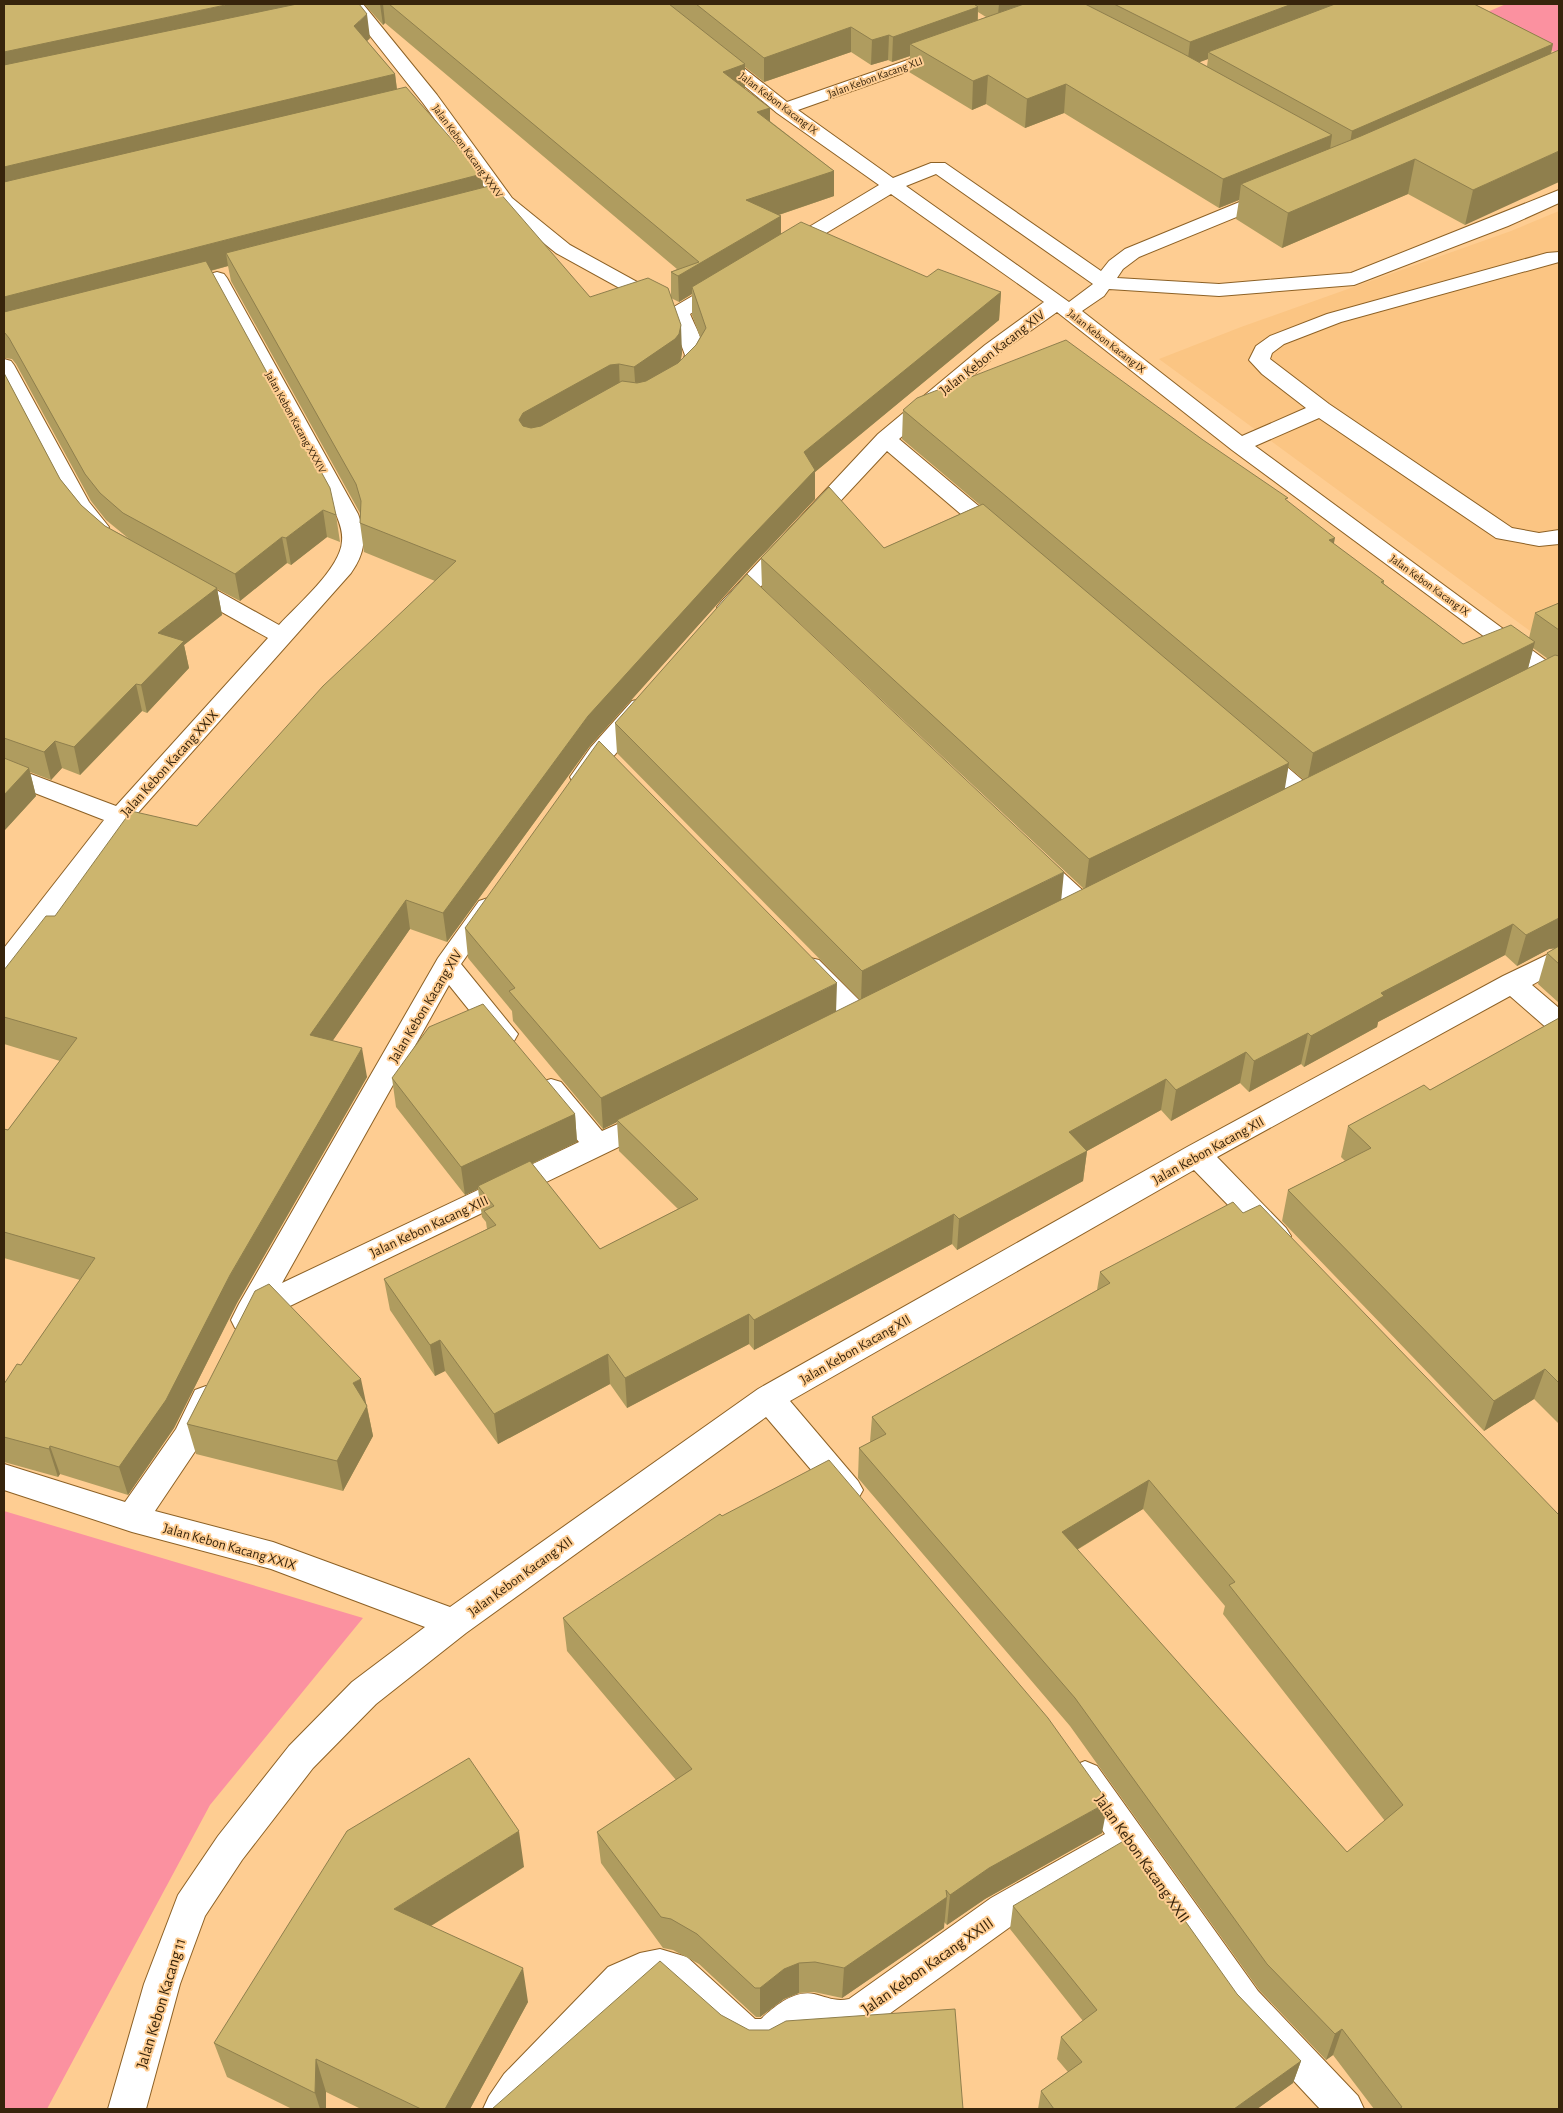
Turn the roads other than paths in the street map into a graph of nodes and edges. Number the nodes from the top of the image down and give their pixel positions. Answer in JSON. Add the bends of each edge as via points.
{"nodes":[{"id":1,"x":350,"y":8,"type":"edge"},
{"id":2,"x":699,"y":41,"type":"edge"},
{"id":3,"x":958,"y":47,"type":"edge"},
{"id":4,"x":430,"y":99,"type":"junction"},
{"id":5,"x":410,"y":104,"type":"edge"},
{"id":6,"x":784,"y":109,"type":"junction"},
{"id":7,"x":892,"y":185,"type":"junction"},
{"id":8,"x":1288,"y":190,"type":"edge"},
{"id":9,"x":1559,"y":196,"type":"edge"},
{"id":10,"x":773,"y":257,"type":"edge"},
{"id":11,"x":1554,"y":257,"type":"dead end"},
{"id":12,"x":739,"y":277,"type":"edge"},
{"id":13,"x":218,"y":278,"type":"edge"},
{"id":14,"x":1105,"y":283,"type":"junction"},
{"id":15,"x":1062,"y":307,"type":"junction"},
{"id":16,"x":679,"y":312,"type":"junction"},
{"id":17,"x":4,"y":364,"type":"edge"},
{"id":18,"x":658,"y":391,"type":"edge"},
{"id":19,"x":1321,"y":409,"type":"junction"},
{"id":20,"x":886,"y":439,"type":"junction"},
{"id":21,"x":1240,"y":445,"type":"junction"},
{"id":22,"x":1559,"y":537,"type":"edge"},
{"id":23,"x":114,"y":541,"type":"edge"},
{"id":24,"x":1013,"y":547,"type":"edge"},
{"id":25,"x":343,"y":568,"type":"joint"},
{"id":26,"x":171,"y":574,"type":"edge"},
{"id":27,"x":714,"y":624,"type":"edge"},
{"id":28,"x":282,"y":636,"type":"junction"},
{"id":29,"x":1554,"y":677,"type":"edge"},
{"id":30,"x":1525,"y":685,"type":"edge"},
{"id":31,"x":657,"y":688,"type":"edge"},
{"id":32,"x":1238,"y":739,"type":"edge"},
{"id":33,"x":4,"y":772,"type":"edge"},
{"id":34,"x":571,"y":792,"type":"edge"},
{"id":35,"x":1278,"y":809,"type":"edge"},
{"id":36,"x":120,"y":817,"type":"junction"},
{"id":37,"x":1017,"y":844,"type":"edge"},
{"id":38,"x":503,"y":886,"type":"edge"},
{"id":39,"x":1108,"y":891,"type":"edge"},
{"id":40,"x":1082,"y":904,"type":"junction"},
{"id":41,"x":1055,"y":918,"type":"edge"},
{"id":42,"x":795,"y":952,"type":"edge"},
{"id":43,"x":1559,"y":958,"type":"edge"},
{"id":44,"x":447,"y":965,"type":"junction"},
{"id":45,"x":4,"y":966,"type":"edge"},
{"id":46,"x":1512,"y":983,"type":"junction"},
{"id":47,"x":1559,"y":1023,"type":"edge"},
{"id":48,"x":831,"y":1030,"type":"edge"},
{"id":49,"x":670,"y":1110,"type":"edge"},
{"id":50,"x":599,"y":1146,"type":"junction"},
{"id":51,"x":1197,"y":1155,"type":"junction"},
{"id":52,"x":1297,"y":1258,"type":"edge"},
{"id":53,"x":250,"y":1312,"type":"junction"},
{"id":54,"x":769,"y":1398,"type":"junction"},
{"id":55,"x":4,"y":1477,"type":"edge"},
{"id":56,"x":868,"y":1514,"type":"edge"},
{"id":57,"x":132,"y":1518,"type":"junction"},
{"id":58,"x":454,"y":1623,"type":"junction"},
{"id":59,"x":1068,"y":1753,"type":"edge"},
{"id":60,"x":1128,"y":1838,"type":"junction"},
{"id":61,"x":230,"y":1848,"type":"joint"},
{"id":62,"x":128,"y":2109,"type":"edge"},
{"id":63,"x":502,"y":2109,"type":"edge"},
{"id":64,"x":1345,"y":2109,"type":"edge"}],
"edges":[{"from":1,"to":4,"type":"street","name":"Jalan Kebon Kacang XXXV"},
{"from":2,"to":6,"type":"street","name":"Jalan Kebon Kacang IX"},
{"from":3,"to":6,"type":"street","name":"Jalan Kebon Kacang XLI"},
{"from":4,"to":5,"type":"street"},
{"from":4,"to":16,"type":"street","name":"Jalan Kebon Kacang XXXV","via":[[496,204],[563,249]]},
{"from":6,"to":7,"type":"street","name":"Jalan Kebon Kacang IX"},
{"from":7,"to":10,"type":"street"},
{"from":7,"to":14,"type":"street","via":[[938,167]]},
{"from":7,"to":15,"type":"street","name":"Jalan Kebon Kacang IX"},
{"from":8,"to":14,"type":"street","name":"Jalan Kebon Kacang XIV","via":[[1132,253],[1116,265]]},
{"from":9,"to":14,"type":"street","via":[[1354,279],[1219,290]]},
{"from":11,"to":19,"type":"street","via":[[1334,318],[1277,340],[1263,350],[1259,360]]},
{"from":12,"to":16,"type":"street"},
{"from":13,"to":25,"type":"street","name":"Jalan Kebon Kacang XXXIV","via":[[347,514],[354,532],[353,551]]},
{"from":14,"to":15,"type":"street","name":"Jalan Kebon Kacang XIV","via":[[1097,292]]},
{"from":15,"to":20,"type":"street","name":"Jalan Kebon Kacang XIV","via":[[992,349]]},
{"from":15,"to":21,"type":"street","name":"Jalan Kebon Kacang IX"},
{"from":16,"to":18,"type":"street","via":[[695,355],[694,362]]},
{"from":17,"to":23,"type":"street","via":[[79,505]]},
{"from":19,"to":21,"type":"street"},
{"from":19,"to":22,"type":"street","via":[[1504,533],[1529,539]]},
{"from":20,"to":24,"type":"street"},
{"from":20,"to":27,"type":"street","name":"Jalan Kebon Kacang XIV","via":[[754,595]]},
{"from":21,"to":29,"type":"street","name":"Jalan Kebon Kacang IX"},
{"from":25,"to":28,"type":"street","name":"Jalan Kebon Kacang XXIX"},
{"from":26,"to":28,"type":"street"},
{"from":28,"to":36,"type":"street","name":"Jalan Kebon Kacang XXIX"},
{"from":29,"to":30,"type":"street"},
{"from":31,"to":34,"type":"street","via":[[607,760]]},
{"from":32,"to":35,"type":"street","via":[[1314,792]]},
{"from":33,"to":36,"type":"street"},
{"from":36,"to":45,"type":"street","name":"Jalan Kebon Kacang XXIX"},
{"from":37,"to":40,"type":"street"},
{"from":38,"to":44,"type":"street","name":"Jalan Kebon Kacang XIV"},
{"from":39,"to":40,"type":"street"},
{"from":40,"to":41,"type":"street"},
{"from":42,"to":48,"type":"street","via":[[867,1012]]},
{"from":43,"to":46,"type":"street","name":"Jalan Kebon Kacang XII"},
{"from":44,"to":50,"type":"street"},
{"from":44,"to":53,"type":"street","name":"Jalan Kebon Kacang XIV"},
{"from":46,"to":47,"type":"street"},
{"from":46,"to":51,"type":"street","name":"Jalan Kebon Kacang XII"},
{"from":49,"to":50,"type":"street","name":"Jalan Kebon Kacang XIII"},
{"from":50,"to":53,"type":"street","name":"Jalan Kebon Kacang XIII"},
{"from":51,"to":52,"type":"street"},
{"from":51,"to":54,"type":"street","name":"Jalan Kebon Kacang XII"},
{"from":53,"to":57,"type":"street","name":"Jalan Kebon Kacang XIV","via":[[187,1438]]},
{"from":54,"to":56,"type":"street"},
{"from":54,"to":58,"type":"street","name":"Jalan Kebon Kacang XII"},
{"from":55,"to":57,"type":"street","name":"Jalan Kebon Kacang XXIX"},
{"from":57,"to":58,"type":"street","name":"Jalan Kebon Kacang XXIX","via":[[272,1556]]},
{"from":58,"to":61,"type":"street","name":"Jalan Kebon Kacang XII","via":[[364,1693],[301,1757]]},
{"from":59,"to":60,"type":"street","name":"Jalan Kebon Kacang XXII"},
{"from":60,"to":63,"type":"street","name":"Jalan Kebon Kacang XXIII","via":[[1004,1910],[858,2014],[847,2018],[812,2011],[797,2013],[767,2037],[756,2038],[745,2034],[674,1969],[660,1964],[638,1971],[621,1979],[517,2087]]},
{"from":60,"to":64,"type":"street","name":"Jalan Kebon Kacang XXII","via":[[1245,2003]]},
{"from":61,"to":62,"type":"street","name":"Jalan Kebon Kacang 11","via":[[191,1907],[162,1984]]}]}
